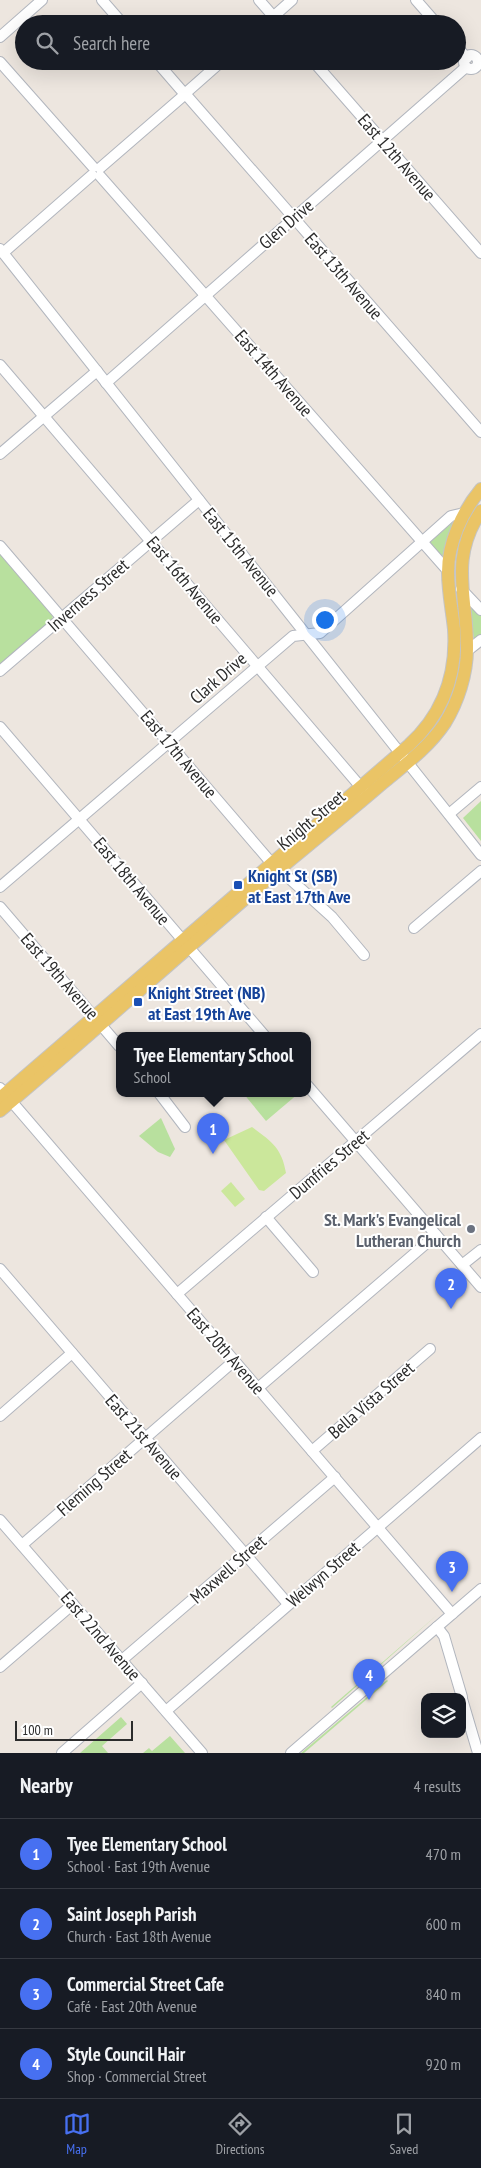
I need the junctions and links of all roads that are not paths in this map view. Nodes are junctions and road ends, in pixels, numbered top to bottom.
1 (42, 0) edge
2 (102, 0) edge
3 (259, 0) edge
4 (292, 0) edge
5 (416, 0) edge
6 (25, 15) edge
7 (115, 15) edge
8 (272, 15) edge
9 (281, 15) edge
10 (429, 15) edge
11 (15, 24) edge
12 (0, 37) edge
13 (0, 62) edge
14 (164, 70) edge
15 (212, 70) edge
16 (321, 70) edge
17 (466, 70) edge
18 (185, 94) junction
19 (383, 140) junction
20 (96, 171) junction
21 (294, 218) junction
22 (1, 251) edge
23 (481, 253) edge
24 (206, 295) junction
25 (0, 365) edge
26 (97, 371) junction
27 (106, 382) junction
28 (44, 416) junction
29 (481, 432) edge
30 (0, 454) edge
31 (481, 489) edge
32 (199, 500) junction
33 (481, 511) edge
34 (464, 513) junction
35 (152, 541) junction
36 (422, 543) junction
37 (0, 546) edge
38 (448, 571) junction
39 (461, 588) junction
40 (481, 610) edge
41 (62, 617) junction
42 (307, 634) junction
43 (481, 640) edge
44 (468, 651) junction
45 (258, 666) junction
46 (0, 670) edge
47 (0, 727) edge
48 (170, 743) junction
49 (404, 758) junction
50 (481, 787) edge
51 (365, 791) junction
52 (449, 814) junction
53 (81, 820) junction
54 (481, 855) edge
55 (277, 866) junction
56 (481, 870) edge
57 (0, 887) edge
58 (0, 907) edge
59 (414, 928) dead end
60 (187, 945) junction
61 (364, 955) dead end
62 (98, 1021) junction
63 (261, 1032) edge
64 (481, 1034) edge
65 (116, 1042) edge
66 (311, 1090) edge
67 (4, 1095) edge
68 (162, 1097) edge
69 (0, 1112) edge
70 (185, 1127) dead end
71 (355, 1142) junction
72 (266, 1217) junction
73 (436, 1235) junction
74 (481, 1250) edge
75 (462, 1265) junction
76 (0, 1269) edge
77 (313, 1272) dead end
78 (481, 1287) edge
79 (177, 1294) junction
80 (430, 1349) dead end
81 (72, 1353) junction
82 (234, 1361) junction
83 (258, 1388) junction
84 (0, 1416) edge
85 (145, 1438) junction
86 (481, 1438) edge
87 (312, 1451) junction
88 (334, 1478) junction
89 (0, 1520) edge
90 (378, 1527) junction
91 (22, 1545) junction
92 (245, 1554) junction
93 (481, 1589) edge
94 (73, 1604) junction
95 (288, 1604) junction
96 (452, 1614) junction
97 (436, 1627) junction
98 (122, 1660) junction
99 (0, 1667) edge
100 (142, 1683) junction
101 (461, 1693) edge
102 (166, 1711) junction
103 (466, 1716) edge
104 (474, 1752) edge
105 (62, 1753) edge
106 (202, 1753) edge
107 (291, 1753) edge

1 - 6 street
2 - 7 street
3 - 8 street
4 - 9 street
5 - 10 street
11 - 12 street
13 - 20 street, East 14th Avenue
14 - 18 street, East 13th Avenue
15 - 18 street
16 - 19 street, East 12th Avenue
17 - 19 street, Glen Drive
18 - 20 street
18 - 21 street, East 13th Avenue
19 - 21 street, Glen Drive
19 - 23 street, East 12th Avenue
20 - 22 street
20 - 24 street, East 14th Avenue
21 - 24 street, Glen Drive
21 - 29 street, East 13th Avenue
22 - 26 street, East 15th Avenue
24 - 27 street, Glen Drive
24 - 36 street, East 14th Avenue
25 - 28 street, East 16th Avenue
26 - 27 street, East 15th Avenue
26 - 28 street
27 - 32 street, East 15th Avenue
28 - 30 street
28 - 35 street, East 16th Avenue
31 - 34 main road, Clark Drive
32 - 35 street, Inverness Street
32 - 42 street, East 15th Avenue
33 - 39 main road
34 - 36 street, Clark Drive
34 - 38 main road, Clark Drive
35 - 41 street, Inverness Street
35 - 45 street, East 16th Avenue
36 - 38 street, East 14th Avenue
36 - 42 street, Clark Drive
37 - 41 street, East 17th Avenue
38 - 49 main road, Knight Street
39 - 40 street
39 - 44 main road, Knight Street
41 - 46 street, Inverness Street
41 - 48 street, East 17th Avenue
42 - 45 street, Clark Drive
42 - 49 street, East 15th Avenue
43 - 44 street
44 - 49 main road, Knight Street
45 - 48 street, Clark Drive
45 - 51 street, East 16th Avenue
47 - 53 street, East 18th Avenue
48 - 53 street, Clark Drive
48 - 55 street, East 17th Avenue
49 - 51 main road, Knight Street
49 - 52 street, East 15th Avenue
50 - 52 street
51 - 55 main road, Knight Street
52 - 54 street, East 15th Avenue
53 - 57 street, Clark Drive
53 - 60 street, East 18th Avenue
55 - 60 main road, Knight Street
55 - 61 street, East 17th Avenue
56 - 59 street
58 - 62 street, East 19th Avenue
60 - 62 main road, Knight Street
60 - 63 street, East 18th Avenue
62 - 65 street, East 19th Avenue
62 - 67 main road, Knight Street
64 - 71 street, Dumfries Street
66 - 71 street
67 - 69 main road, Knight Street
67 - 79 street, East 20th Avenue
68 - 70 street
71 - 72 street, Dumfries Street
71 - 73 street
72 - 77 street
72 - 79 street, Dumfries Street
73 - 75 street
73 - 83 street
74 - 75 street
75 - 78 street
76 - 81 street, East 21st Avenue
79 - 82 street, East 20th Avenue
80 - 87 street, Bella Vista Street
81 - 84 street
81 - 85 street, East 21st Avenue
82 - 83 street, East 20th Avenue
82 - 85 street, Fleming Street
83 - 87 street, East 20th Avenue
85 - 91 street, Fleming Street
85 - 92 street, East 21st Avenue
86 - 90 street, Welwyn Street
87 - 88 street, East 20th Avenue
88 - 90 street, East 20th Avenue
88 - 92 street, Maxwell Street
89 - 91 street, East 22nd Avenue
90 - 95 street, Welwyn Street
90 - 96 street, East 20th Avenue
91 - 94 street, East 22nd Avenue
92 - 95 street, East 21st Avenue
92 - 98 street, Maxwell Street
93 - 96 street
94 - 98 street, East 22nd Avenue
94 - 99 street
95 - 102 street, Welwyn Street
96 - 97 street
97 - 101 street
97 - 107 street
98 - 100 street, East 22nd Avenue
100 - 102 street, East 22nd Avenue
100 - 105 street
102 - 106 street, East 22nd Avenue
103 - 104 street

